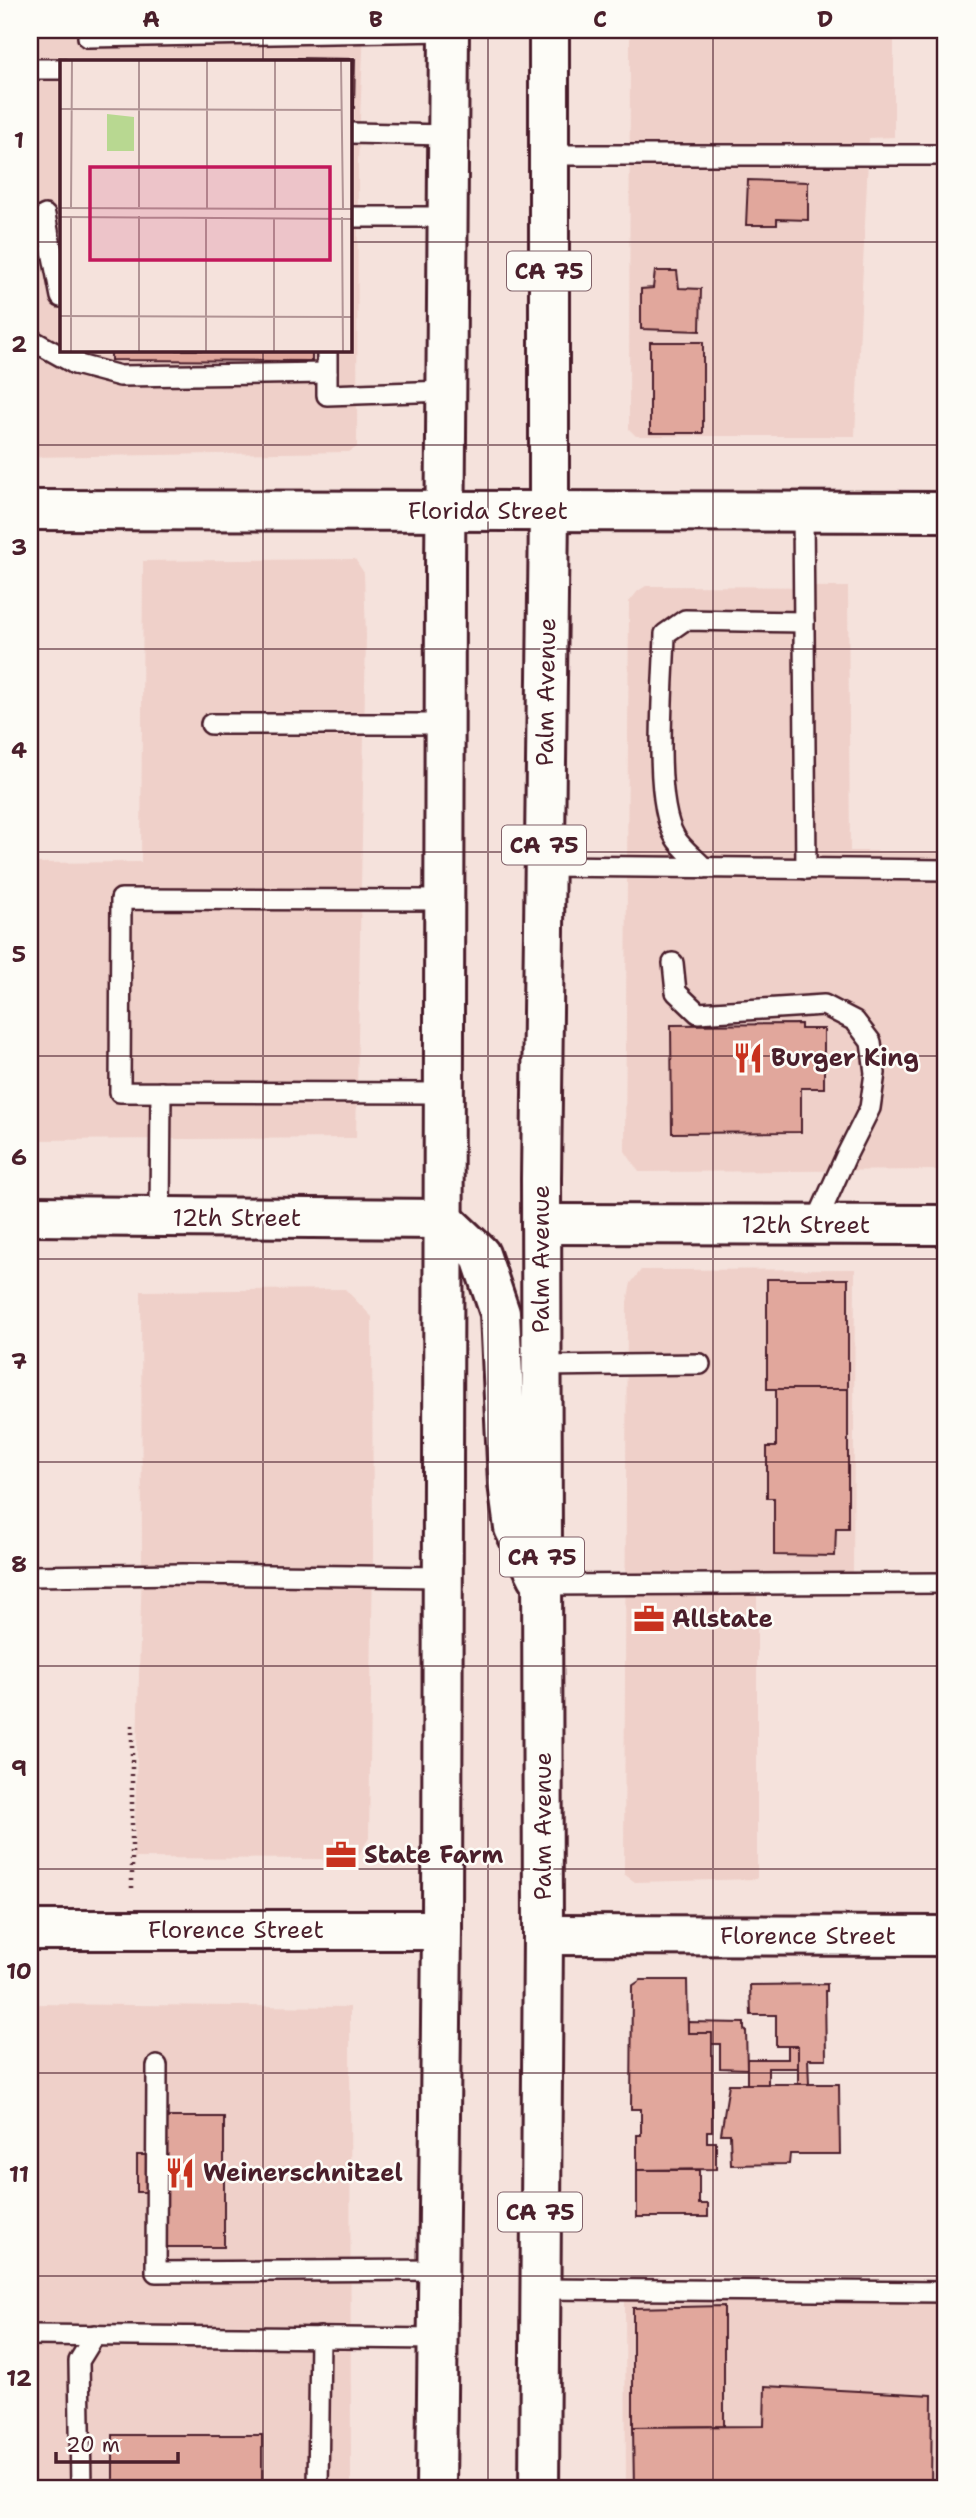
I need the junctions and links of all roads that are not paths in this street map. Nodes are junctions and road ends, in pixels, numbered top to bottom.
1 (449, 30) edge
2 (549, 30) edge
3 (88, 37) dead end
4 (30, 69) edge
5 (60, 69) edge
6 (352, 133) edge
7 (448, 135) junction
8 (549, 155) junction
9 (946, 155) edge
10 (35, 216) edge
11 (352, 216) edge
12 (447, 217) junction
13 (60, 294) edge
14 (30, 339) edge
15 (60, 351) edge
16 (327, 352) edge
17 (74, 357) edge
18 (327, 373) junction
19 (447, 391) junction
20 (30, 510) edge
21 (445, 511) junction
22 (803, 511) junction
23 (549, 512) junction
24 (946, 512) edge
25 (804, 622) junction
26 (211, 724) dead end
27 (445, 724) junction
28 (544, 866) junction
29 (704, 868) junction
30 (806, 869) junction
31 (946, 870) edge
32 (445, 900) junction
33 (673, 963) dead end
34 (161, 1092) junction
35 (445, 1093) junction
36 (30, 1216) edge
37 (160, 1217) junction
38 (443, 1219) junction
39 (541, 1224) junction
40 (815, 1225) junction
41 (946, 1225) edge
42 (700, 1364) dead end
43 (541, 1366) junction
44 (30, 1576) edge
45 (443, 1577) junction
46 (946, 1583) edge
47 (542, 1586) junction
48 (30, 1930) edge
49 (442, 1930) junction
50 (543, 1935) junction
51 (946, 1936) edge
52 (157, 2066) dead end
53 (439, 2270) junction
54 (539, 2289) junction
55 (946, 2292) edge
56 (30, 2335) edge
57 (95, 2335) junction
58 (320, 2337) junction
59 (438, 2339) junction
60 (81, 2488) edge
61 (318, 2488) edge
62 (436, 2488) edge
63 (539, 2488) edge

1 - 3 lane
1 - 7 main road
2 - 8 main road, Palm Avenue / CA 75
4 - 5 lane
6 - 7 lane
7 - 12 main road
8 - 9 lane
8 - 23 main road, Palm Avenue / CA 75
10 - 13 lane
11 - 12 lane
12 - 19 main road
14 - 15 lane
16 - 18 lane
17 - 18 lane
18 - 19 lane
19 - 21 main road
20 - 21 main road, Florida Street
21 - 23 main road, Florida Street
21 - 27 main road
22 - 23 main road, Florida Street
22 - 24 main road, Florida Street
22 - 25 lane
23 - 28 main road, Palm Avenue / CA 75
25 - 29 lane
25 - 30 lane
26 - 27 lane
27 - 32 main road
28 - 29 lane
28 - 39 main road, Palm Avenue / CA 75
29 - 30 lane
30 - 31 lane
32 - 34 lane
32 - 35 main road
33 - 40 lane
34 - 35 lane
34 - 37 lane
35 - 38 main road
36 - 37 main road, 12th Street
37 - 38 main road, 12th Street
38 - 45 main road
38 - 47 main road
39 - 40 main road, 12th Street
39 - 43 main road, Palm Avenue / CA 75
40 - 41 main road, 12th Street
42 - 43 lane
43 - 47 main road, Palm Avenue / CA 75
44 - 45 lane
45 - 49 main road
46 - 47 lane
47 - 50 main road, Palm Avenue / CA 75
48 - 49 main road, Florence Street
49 - 53 main road
50 - 51 main road, Florence Street
50 - 54 main road, Palm Avenue / CA 75
52 - 53 lane
53 - 59 main road
54 - 55 lane
54 - 63 main road, Palm Avenue / CA 75
56 - 57 lane
57 - 58 lane
57 - 60 lane
58 - 59 lane
58 - 61 lane
59 - 62 main road

